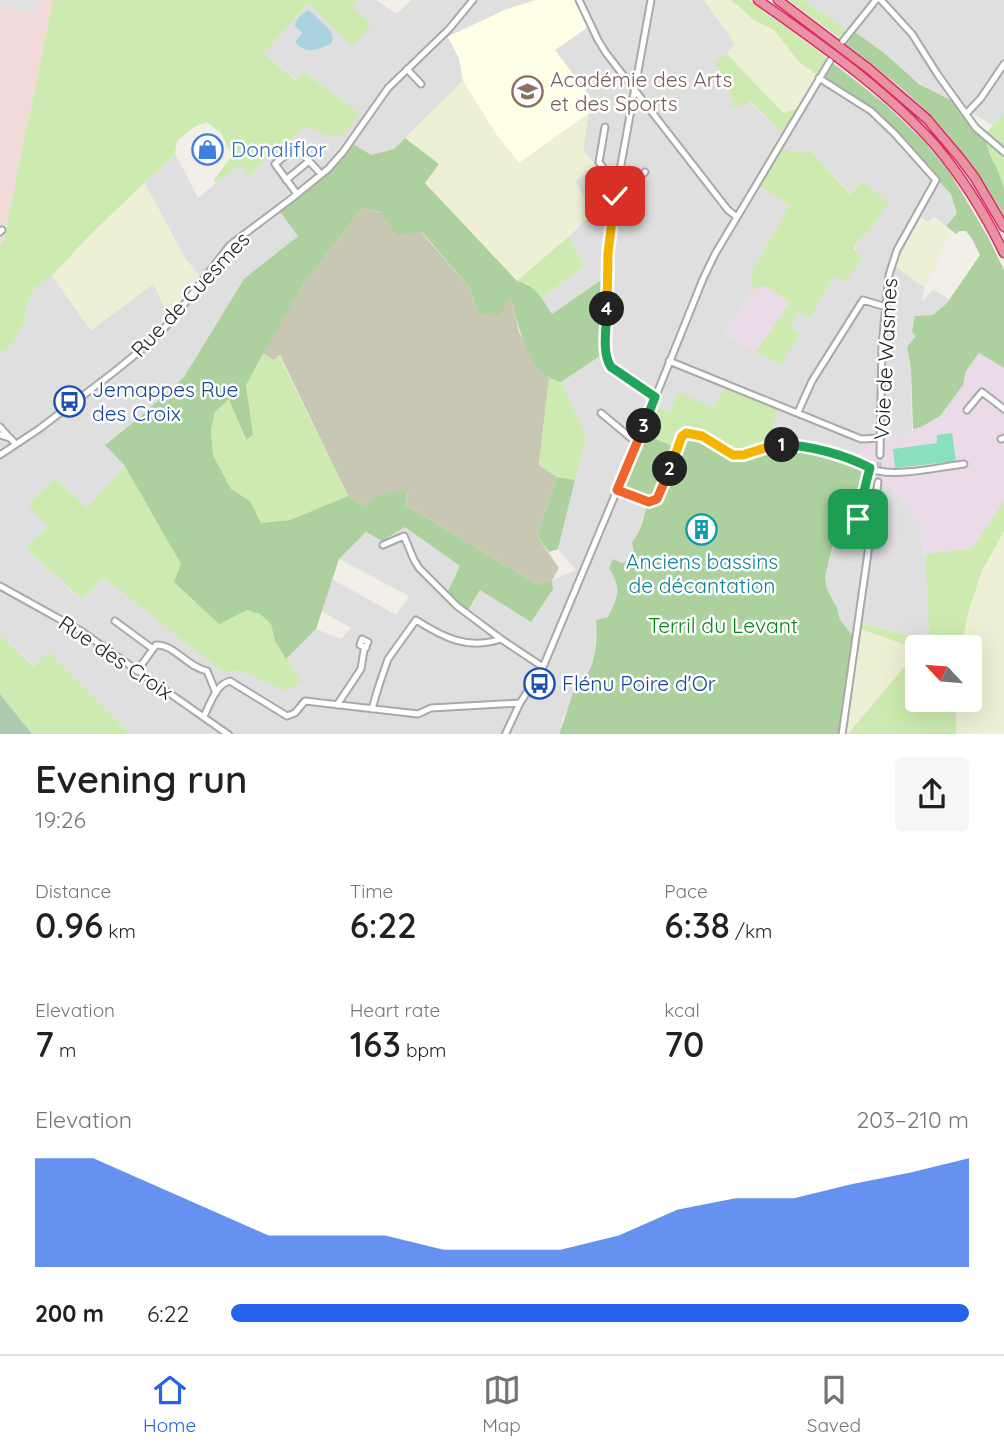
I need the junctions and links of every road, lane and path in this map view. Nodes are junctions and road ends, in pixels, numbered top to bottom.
1 (473, 0) edge
2 (579, 0) edge
3 (651, 0) edge
4 (758, 0) edge
5 (778, 0) edge
6 (876, 0) edge
7 (881, 0) edge
8 (843, 41) dead end
9 (830, 61) dead end
10 (1004, 64) edge
11 (407, 69) junction
12 (819, 78) junction
13 (421, 84) dead end
14 (634, 88) junction
15 (966, 114) junction
16 (605, 127) dead end
17 (1004, 152) edge
18 (309, 161) junction
19 (645, 172) dead end
20 (321, 174) junction
21 (286, 180) junction
22 (616, 186) junction
23 (297, 194) junction
24 (615, 196) junction
25 (737, 217) junction
26 (1004, 227) edge
27 (1004, 253) edge
28 (886, 307) junction
29 (669, 361) junction
30 (618, 376) dead end
31 (642, 388) junction
32 (655, 397) junction
33 (1004, 409) edge
34 (967, 410) dead end
35 (798, 412) junction
36 (601, 413) dead end
37 (0, 427) edge
38 (0, 435) edge
39 (10, 438) junction
40 (880, 438) junction
41 (637, 443) junction
42 (16, 444) junction
43 (0, 455) edge
44 (880, 455) tunnel mouth
45 (964, 464) dead end
46 (870, 468) junction
47 (878, 482) tunnel mouth
48 (617, 490) junction
49 (872, 525) junction
50 (383, 545) dead end
51 (0, 586) edge
52 (115, 621) dead end
53 (501, 639) junction
54 (366, 648) dead end
55 (153, 649) junction
56 (543, 667) junction
57 (137, 671) junction
58 (216, 693) junction
59 (520, 703) junction
60 (337, 705) junction
61 (372, 709) junction
62 (204, 716) junction
63 (229, 734) edge
64 (505, 734) edge
65 (842, 734) edge

1 - 11 street, Rue de Cuesmes
2 - 14 street
3 - 14 street
4 - 27 highway
5 - 26 highway
6 - 8 street
7 - 15 street
9 - 12 street
10 - 15 street
11 - 13 street
11 - 20 street, Rue de Cuesmes
12 - 25 street
12 - 28 street, Voie de Wasmes
14 - 22 street
14 - 25 street
15 - 17 street
16 - 22 street
18 - 20 street
18 - 21 street
18 - 21 street
19 - 24 street
20 - 23 street, Rue de Cuesmes
21 - 23 street
22 - 24 street
23 - 42 street, Rue de Cuesmes
24 - 31 street
25 - 29 street
28 - 35 street
28 - 40 street, Voie de Wasmes
29 - 32 street
29 - 35 street
30 - 31 street
31 - 32 street
32 - 41 street
33 - 34 street
35 - 40 street
36 - 41 street
37 - 39 street
38 - 39 street
39 - 42 street
40 - 44 street, Voie de Wasmes
41 - 48 street
42 - 43 street, Rue de Cuesmes
45 - 46 street
46 - 48 street
46 - 49 street
47 - 49 street
48 - 56 street
49 - 65 street
50 - 53 street
51 - 57 street, Rue des Croix
52 - 55 street
53 - 56 street
53 - 61 street
54 - 60 street
55 - 57 street
55 - 58 street
56 - 59 street
57 - 62 street, Rue des Croix
58 - 60 street
58 - 62 street
59 - 61 street
59 - 64 street
60 - 61 street
62 - 63 street, Rue des Croix

